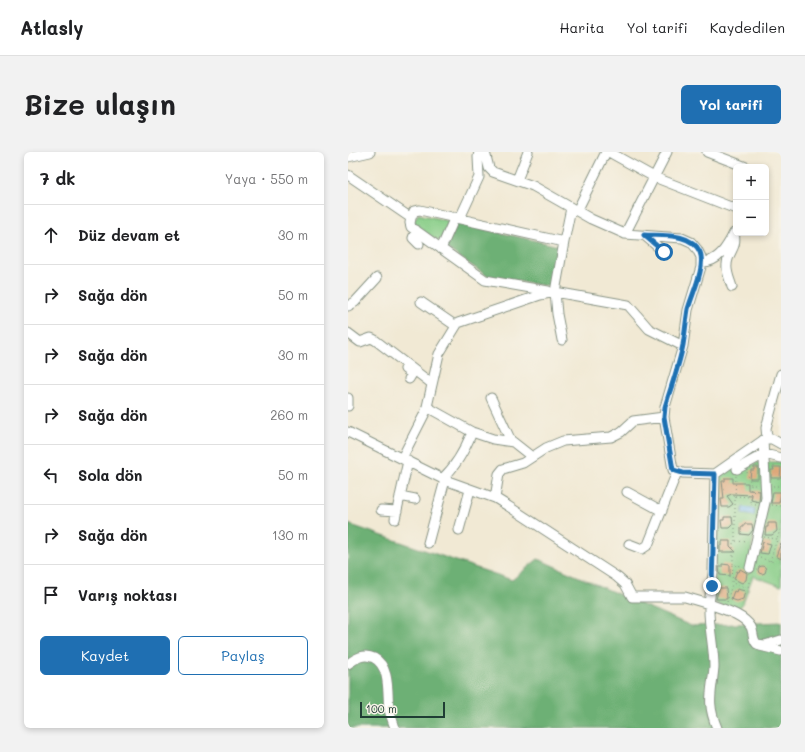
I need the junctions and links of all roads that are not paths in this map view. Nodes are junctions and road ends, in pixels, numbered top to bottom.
1 (370, 152) edge
2 (479, 152) edge
3 (485, 152) edge
4 (528, 152) edge
5 (608, 152) edge
6 (667, 152) edge
7 (707, 152) edge
8 (348, 157) edge
9 (738, 164) edge
10 (348, 175) edge
11 (654, 177) junction
12 (517, 180) junction
13 (733, 208) edge
14 (574, 209) junction
15 (411, 218) junction
16 (458, 218) junction
17 (416, 230) junction
18 (625, 234) junction
19 (644, 235) junction
20 (733, 235) edge
21 (735, 236) edge
22 (564, 242) junction
23 (418, 244) dead end
24 (441, 249) junction
25 (664, 252) dead end
26 (701, 262) junction
27 (377, 278) dead end
28 (732, 287) dead end
29 (555, 292) junction
30 (421, 302) dead end
31 (348, 306) edge
32 (456, 326) junction
33 (348, 333) edge
34 (368, 340) junction
35 (562, 340) dead end
36 (683, 346) junction
37 (781, 374) edge
38 (409, 379) dead end
39 (431, 383) junction
40 (348, 398) edge
41 (491, 398) dead end
42 (348, 406) edge
43 (427, 407) junction
44 (664, 417) junction
45 (348, 432) edge
46 (472, 432) junction
47 (765, 439) junction
48 (511, 442) junction
49 (781, 444) edge
50 (764, 454) junction
51 (532, 457) junction
52 (781, 458) edge
53 (405, 460) junction
54 (737, 469) road end
55 (677, 472) junction
56 (715, 474) junction
57 (444, 480) junction
58 (470, 490) junction
59 (627, 492) dead end
60 (400, 496) junction
61 (495, 498) junction
62 (415, 499) dead end
63 (381, 510) dead end
64 (662, 511) junction
65 (459, 530) dead end
66 (428, 543) dead end
67 (629, 544) dead end
68 (750, 568) road end
69 (709, 604) junction
70 (781, 640) edge
71 (757, 644) junction
72 (781, 651) edge
73 (348, 664) edge
74 (395, 728) edge
75 (716, 728) edge

1 - 8 street
2 - 16 street
3 - 12 street
4 - 12 street
5 - 11 street
5 - 14 street
6 - 11 street
7 - 9 street
10 - 15 street
11 - 13 street
11 - 18 street
12 - 14 street
14 - 18 street
14 - 22 street
15 - 16 street
15 - 17 street
16 - 22 street
16 - 24 street
17 - 23 street
17 - 24 street
18 - 19 street
19 - 25 street
19 - 26 street
20 - 26 street
21 - 28 street
22 - 29 street
24 - 29 street
26 - 36 street
27 - 31 street
29 - 32 street
29 - 35 street
29 - 36 street
30 - 32 street
32 - 39 street
33 - 34 street
34 - 38 street
34 - 39 street
36 - 44 street
37 - 47 street
39 - 43 street
40 - 42 street
41 - 48 street
43 - 46 street
43 - 53 street
44 - 51 street
44 - 55 street
45 - 53 street
46 - 48 street
46 - 57 street
47 - 49 street
47 - 50 street
47 - 56 street
48 - 51 street
50 - 52 street
50 - 54 street
50 - 68 street
51 - 61 street
53 - 57 street
53 - 60 street
55 - 56 street
55 - 64 street
56 - 69 street
57 - 58 street
57 - 66 street
58 - 61 street
58 - 65 street
59 - 64 street
60 - 62 street
60 - 63 street
61 - 69 street
64 - 67 street
69 - 71 street
69 - 75 street
70 - 71 street
71 - 72 street
73 - 74 street

